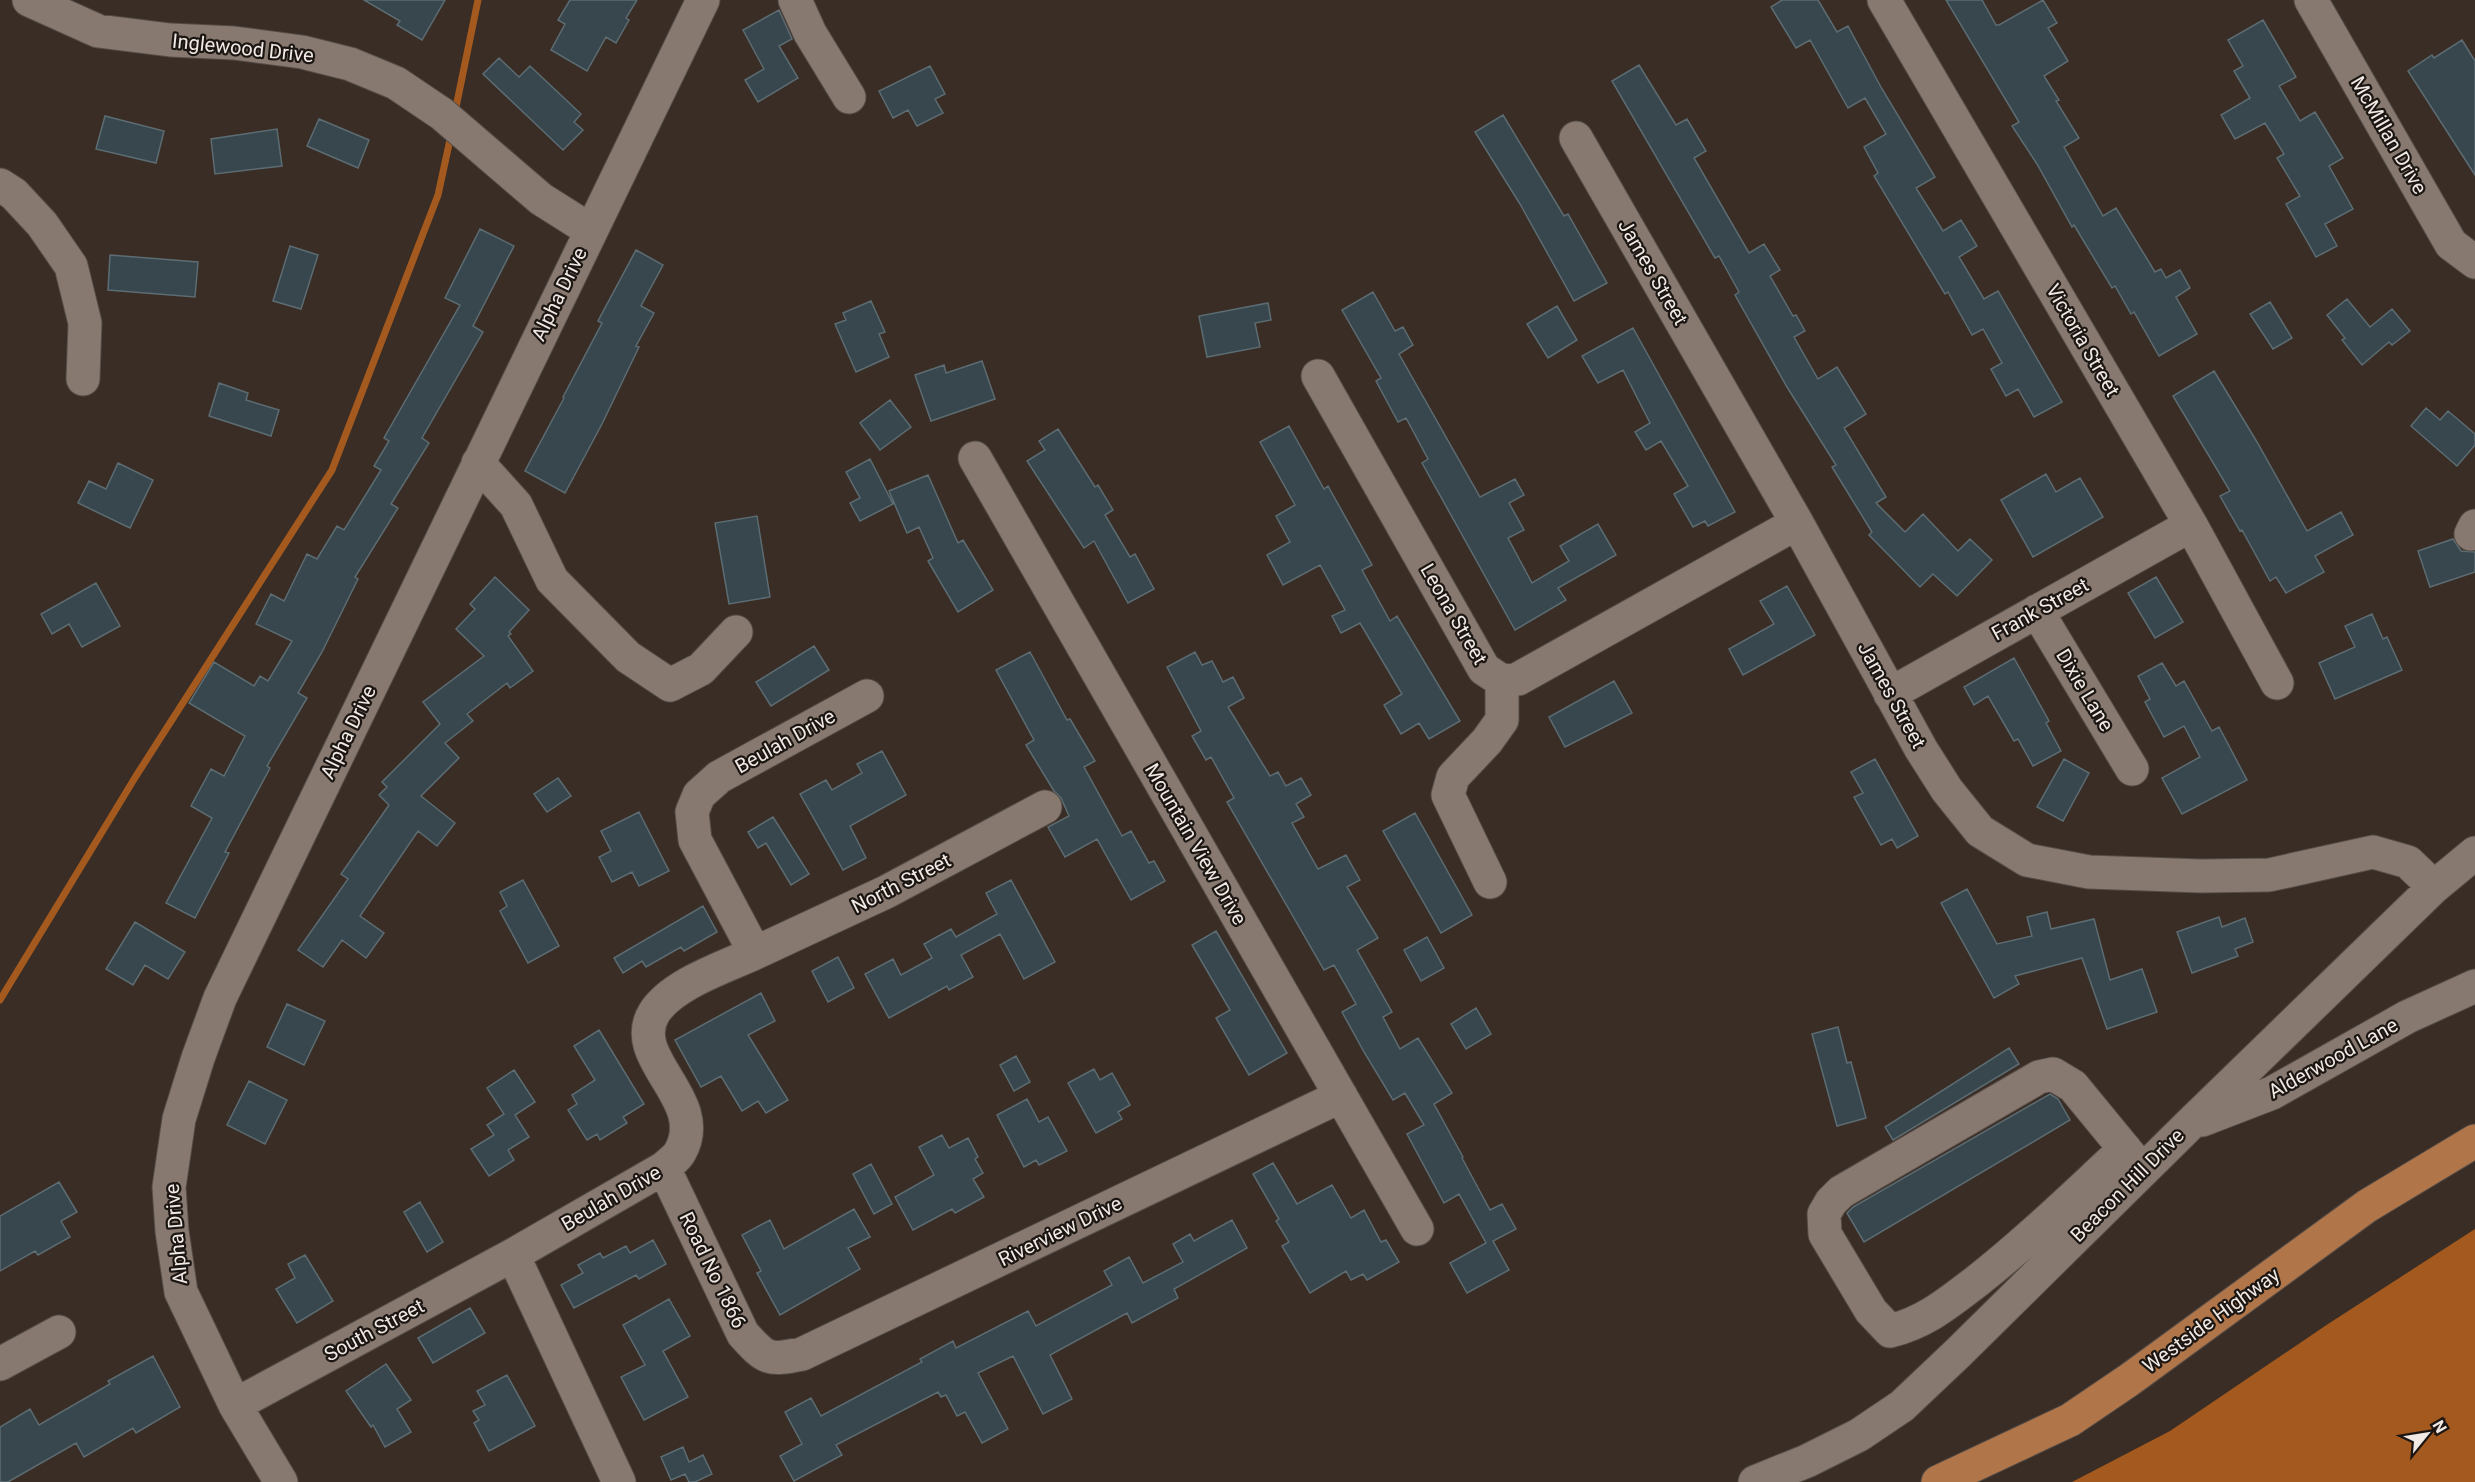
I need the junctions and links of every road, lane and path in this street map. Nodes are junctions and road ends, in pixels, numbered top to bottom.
1 (29, 0) edge
2 (703, 0) edge
3 (795, 0) edge
4 (1884, 0) edge
5 (2311, 0) edge
6 (849, 97) dead end
7 (1576, 138) dead end
8 (0, 185) edge
9 (590, 230) junction
10 (2475, 262) edge
11 (1318, 376) dead end
12 (83, 379) dead end
13 (975, 458) dead end
14 (478, 463) junction
15 (1797, 523) junction
16 (2191, 525) junction
17 (2037, 611) junction
18 (736, 632) dead end
19 (1502, 681) junction
20 (2277, 683) dead end
21 (1890, 694) junction
22 (867, 696) dead end
23 (2132, 769) dead end
24 (1045, 807) dead end
25 (2475, 853) edge
26 (1490, 882) dead end
27 (2434, 887) junction
28 (755, 953) junction
29 (2475, 986) edge
30 (1341, 1096) junction
31 (2189, 1125) junction
32 (2475, 1141) edge
33 (2134, 1160) junction
34 (664, 1168) junction
35 (1418, 1229) dead end
36 (513, 1255) junction
37 (59, 1332) dead end
38 (776, 1359) joint
39 (0, 1364) edge
40 (235, 1406) junction
41 (281, 1482) edge
42 (619, 1482) edge
43 (1755, 1482) edge
44 (1938, 1482) edge

1 - 9 street, Inglewood Drive
2 - 9 street, Alpha Drive
3 - 6 street
4 - 16 street, Victoria Street
5 - 10 street, McMillan Drive
7 - 15 street, James Street
8 - 12 street
9 - 14 street, Alpha Drive
11 - 19 street, Leona Street
13 - 30 street, Mountain View Drive
14 - 18 street
14 - 40 street, Alpha Drive
15 - 19 street, Leona Street
15 - 21 street, James Street
16 - 17 street, Frank Street
16 - 20 street, Victoria Street
17 - 21 street, Frank Street
17 - 23 street, Dixie Lane
19 - 26 street
21 - 27 street, James Street
22 - 28 street, Beulah Drive
24 - 28 street, North Street
25 - 27 street, Beacon Hill Drive
27 - 31 street, Beacon Hill Drive
28 - 34 street, Beulah Drive
29 - 31 street, Alderwood Lane
30 - 35 street, Mountain View Drive
30 - 38 street, Riverview Drive
31 - 33 street, Beacon Hill Drive
32 - 44 main road, Westside Highway
33 - 33 street
33 - 43 street, Beacon Hill Drive
34 - 36 street, Beulah Drive
34 - 38 street, Road No 1866
36 - 40 street, South Street
36 - 42 street
37 - 39 street
40 - 41 street, Alpha Drive

